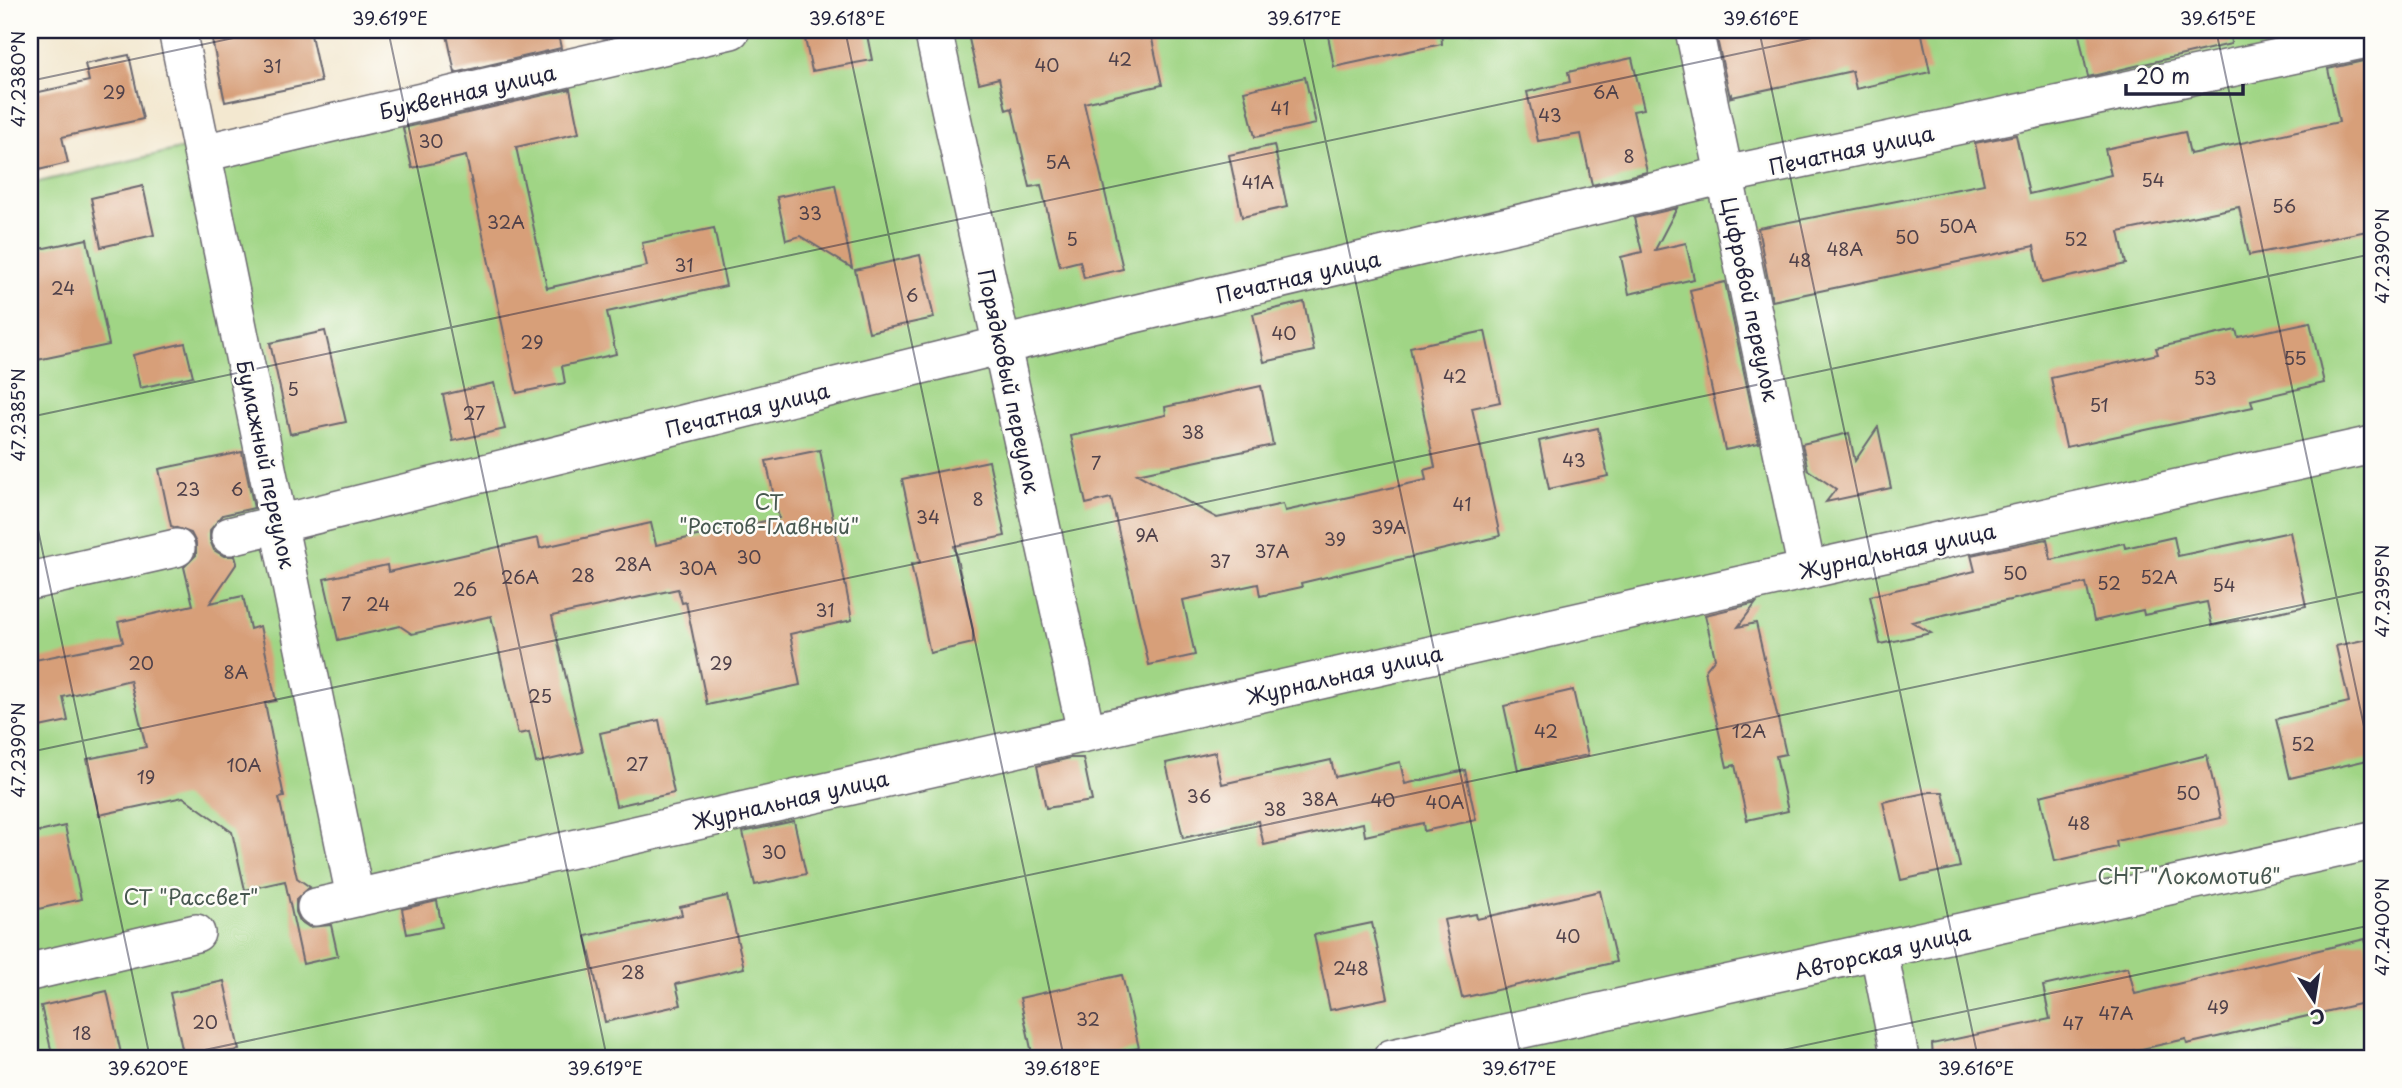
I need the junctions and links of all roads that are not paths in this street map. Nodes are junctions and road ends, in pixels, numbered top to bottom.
1 (177, 30) edge
2 (731, 30) edge
3 (933, 30) edge
4 (1694, 30) edge
5 (2372, 38) edge
6 (204, 153) junction
7 (1725, 175) junction
8 (1002, 345) junction
9 (2372, 445) edge
10 (279, 526) junction
11 (230, 536) dead end
12 (177, 548) dead end
13 (1807, 569) junction
14 (30, 581) edge
15 (1086, 732) junction
16 (2372, 841) edge
17 (355, 897) junction
18 (316, 906) dead end
19 (197, 933) dead end
20 (1879, 952) junction
21 (30, 972) edge
22 (1392, 1058) edge
23 (1900, 1058) edge

1 - 6 street, Бумажный переулок
2 - 6 street, Буквенная улица
3 - 8 street, Порядковый переулок
4 - 7 street, Цифровой переулок
5 - 7 street, Печатная улица
6 - 10 street, Бумажный переулок
7 - 8 street, Печатная улица
7 - 13 street, Цифровой переулок
8 - 10 street, Печатная улица
8 - 15 street, Порядковый переулок
9 - 13 street, Журнальная улица
10 - 11 street, Печатная улица
10 - 17 street, Бумажный переулок
12 - 14 street
13 - 15 street, Журнальная улица
15 - 17 street, Журнальная улица
16 - 20 street, Авторская улица
17 - 18 street, Журнальная улица
19 - 21 street
20 - 22 street, Авторская улица
20 - 23 street

